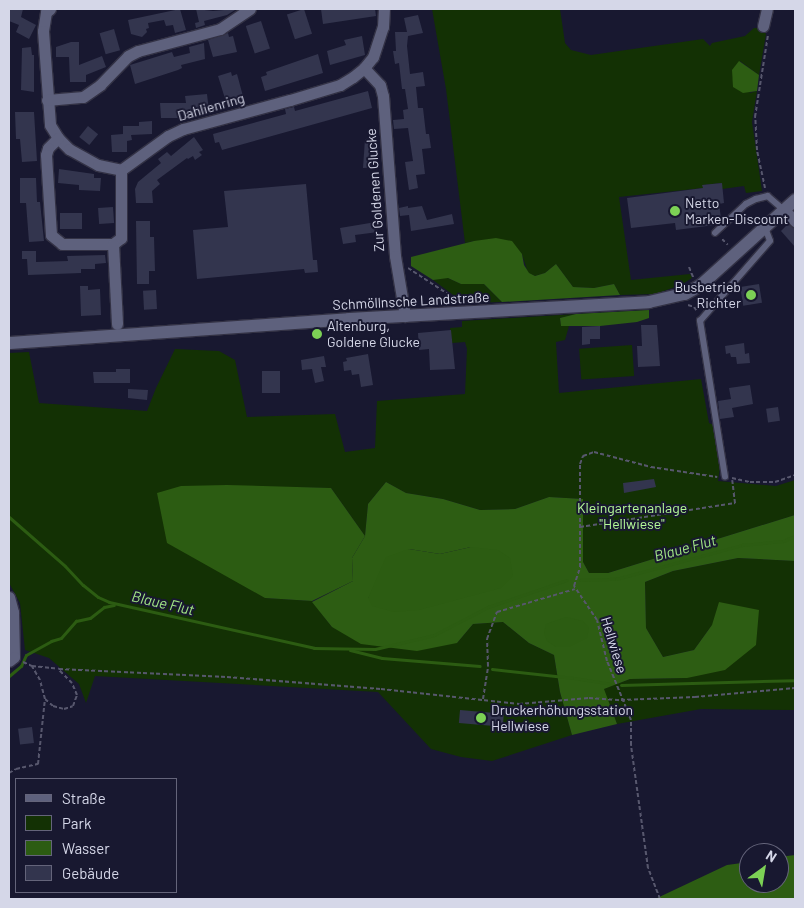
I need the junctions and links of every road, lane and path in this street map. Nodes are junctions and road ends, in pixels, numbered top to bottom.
1 (250, 9) edge
2 (384, 9) edge
3 (767, 9) edge
4 (45, 10) edge
5 (763, 26) joint
6 (364, 68) junction
7 (47, 100) junction
8 (58, 138) junction
9 (121, 170) junction
10 (768, 196) junction
11 (795, 200) edge
12 (784, 210) junction
13 (795, 221) edge
14 (764, 228) junction
15 (715, 233) dead end
16 (722, 239) dead end
17 (734, 243) dead end
18 (113, 244) junction
19 (689, 267) dead end
20 (404, 273) dead end
21 (687, 288) junction
22 (453, 304) dead end
23 (405, 316) junction
24 (700, 321) junction
25 (117, 324) dead end
26 (9, 343) edge
27 (795, 475) edge
28 (728, 477) junction
29 (580, 527) junction
30 (575, 589) junction
31 (9, 597) edge
32 (9, 661) edge
33 (27, 664) dead end
34 (32, 666) junction
35 (58, 669) junction
36 (795, 688) edge
37 (45, 699) junction
38 (483, 700) junction
39 (621, 700) junction
40 (9, 773) edge
41 (660, 899) edge

1 - 7 street
2 - 6 street, Dahlienring
3 - 5 street
4 - 7 street
5 - 10 path
6 - 9 street, Dahlienring
6 - 23 street, Zur Goldenen Glucke
7 - 8 street
8 - 9 street
8 - 18 street
9 - 18 street
10 - 12 lane
10 - 15 lane
11 - 12 main road, Schmöllnsche Landstraße
12 - 13 street
12 - 14 main road, Schmöllnsche Landstraße
14 - 21 main road, Schmöllnsche Landstraße
14 - 24 lane
16 - 17 path
18 - 25 street
19 - 21 path
20 - 22 path
21 - 23 main road, Schmöllnsche Landstraße
21 - 24 path
23 - 26 main road, Schmöllnsche Landstraße
24 - 28 lane
27 - 28 path
28 - 29 path
28 - 29 path
29 - 30 path
30 - 38 path
30 - 39 path, Hellwiese
31 - 32 street
33 - 34 path
34 - 35 path
34 - 37 path
35 - 37 path
35 - 38 path
36 - 39 path
37 - 40 path
38 - 39 path
39 - 41 path, Hellwiese

